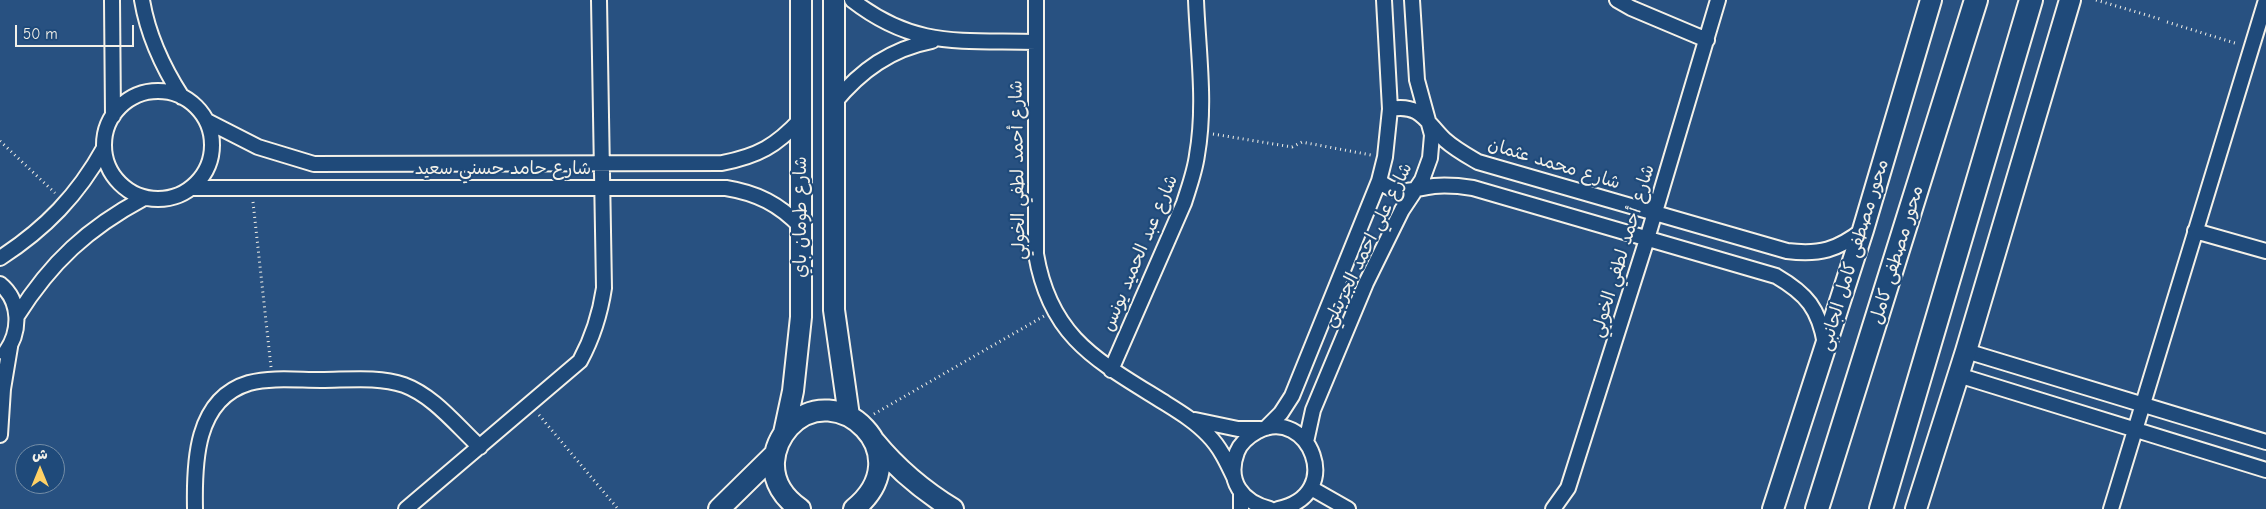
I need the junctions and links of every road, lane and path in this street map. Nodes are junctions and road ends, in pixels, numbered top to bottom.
1 (112, 0) edge
2 (142, 0) edge
3 (599, 0) edge
4 (801, 0) edge
5 (834, 0) edge
6 (852, 0) edge
7 (1036, 0) edge
8 (1196, 0) edge
9 (1384, 0) edge
10 (1412, 0) edge
11 (1617, 0) edge
12 (1718, 0) edge
13 (1930, 0) edge
14 (1976, 0) edge
15 (2031, 0) edge
16 (2070, 0) edge
17 (2096, 0) edge
18 (2266, 0) edge
19 (2160, 19) dead end
20 (2167, 22) dead end
21 (939, 40) junction
22 (1707, 40) junction
23 (1036, 42) junction
24 (2251, 48) junction
25 (182, 97) junction
26 (834, 103) junction
27 (1390, 109) junction
28 (113, 116) junction
29 (801, 119) junction
30 (206, 121) junction
31 (1430, 124) junction
32 (1200, 132) junction
33 (0, 141) edge
34 (104, 148) junction
35 (1384, 157) junction
36 (602, 163) junction
37 (1379, 181) junction
38 (192, 188) junction
39 (602, 188) junction
40 (252, 189) junction
41 (1415, 190) junction
42 (144, 198) junction
43 (66, 204) junction
44 (1654, 213) junction
45 (801, 227) junction
46 (1863, 230) junction
47 (2195, 231) junction
48 (1647, 238) junction
49 (2266, 251) edge
50 (0, 258) edge
51 (0, 284) edge
52 (1053, 311) junction
53 (17, 316) junction
54 (1826, 346) junction
55 (10, 347) junction
56 (1966, 351) junction
57 (0, 358) edge
58 (1111, 370) junction
59 (1958, 375) junction
60 (273, 380) junction
61 (530, 405) junction
62 (2142, 405) junction
63 (854, 419) junction
64 (1190, 419) junction
65 (1264, 428) junction
66 (2135, 430) junction
67 (784, 433) junction
68 (0, 434) edge
69 (874, 441) junction
70 (1306, 442) junction
71 (2266, 442) edge
72 (480, 447) junction
73 (774, 455) junction
74 (2266, 470) edge
75 (1234, 477) junction
76 (1311, 488) junction
77 (1242, 494) junction
78 (1286, 508) edge
79 (195, 509) edge
80 (406, 509) edge
81 (618, 509) edge
82 (719, 509) edge
83 (800, 509) edge
84 (854, 509) edge
85 (953, 509) edge
86 (1241, 509) edge
87 (1270, 509) edge
88 (1348, 509) edge
89 (1553, 509) edge
90 (1773, 509) edge
91 (1817, 509) edge
92 (1881, 509) edge
93 (1916, 509) edge
94 (2111, 509) edge

1 - 28 street
2 - 25 street
3 - 36 street
4 - 29 street, شارع طومان باي
5 - 26 street, شارع طومان باي
6 - 21 street
7 - 23 street, شارع أحمد لطفي الخولي
8 - 32 street, شارع عبد الحميد يونس
9 - 27 street, شارع علي احمد الجريتلي
10 - 31 street, شارع علي احمد الجريتلي
11 - 22 street
12 - 22 street, شارع أحمد لطفي الخولي
13 - 46 street, محور مصطفى كامل الجانبى
14 - 91 main road, محور مصطفى كامل
15 - 92 main road
16 - 56 street
17 - 19 path
18 - 24 street
20 - 24 path
21 - 23 street
21 - 26 street
22 - 44 street, شارع أحمد لطفي الخولي
23 - 52 street, شارع أحمد لطفي الخولي
24 - 47 street
25 - 28 street
25 - 30 street
26 - 63 street, شارع طومان باي
27 - 31 street, شارع محمد عثمان
27 - 35 street, شارع علي احمد الجريتلي
28 - 34 street
29 - 36 street, شارع حامد حسني سعيد
29 - 45 street, شارع طومان باي
30 - 36 street, شارع حامد حسني سعيد
30 - 38 street
31 - 41 street, شارع علي احمد الجريتلي
31 - 44 street, شارع محمد عثمان
32 - 35 path
32 - 58 street, شارع عبد الحميد يونس
33 - 43 path
34 - 42 street
34 - 43 street
35 - 37 street, شارع علي احمد الجريتلي
36 - 39 street
37 - 41 street
37 - 65 street, شارع علي احمد الجريتلي
38 - 40 street, شارع حامد حسني سعيد
38 - 42 street
39 - 40 street, شارع حامد حسني سعيد
39 - 45 street, شارع حامد حسني سعيد
39 - 61 street
40 - 60 path
41 - 48 street
41 - 70 street, شارع علي احمد الجريتلي
42 - 53 street
43 - 50 street
44 - 46 street, شارع محمد عثمان
44 - 48 street, شارع أحمد لطفي الخولي
45 - 67 street, شارع طومان باي
46 - 54 street, محور مصطفى كامل الجانبى
47 - 49 street
47 - 62 street
48 - 54 street
48 - 89 street, شارع أحمد لطفي الخولي
51 - 53 street
52 - 58 street, شارع أحمد لطفي الخولي
52 - 63 path
53 - 55 street
54 - 90 street, محور مصطفى كامل الجانبى
55 - 57 street
55 - 68 street
56 - 59 street
56 - 62 street
58 - 64 street, شارع أحمد لطفي الخولي
59 - 66 street
59 - 93 street
60 - 72 street
60 - 79 street
61 - 72 street
61 - 81 path
62 - 66 street
62 - 71 street
63 - 67 street
63 - 69 street
64 - 65 street, شارع أحمد لطفي الخولي
64 - 75 street, شارع أحمد لطفي الخولي
65 - 70 street, شارع أحمد لطفي الخولي
65 - 75 street, شارع علي احمد الجريتلي
66 - 74 street
66 - 94 street
67 - 73 street, شارع طومان باي
69 - 84 street
69 - 85 street
70 - 76 street
72 - 80 street
73 - 82 street
73 - 83 street
75 - 77 street, شارع أحمد لطفي الخولي
76 - 78 street
76 - 88 street
77 - 86 street
77 - 87 street

